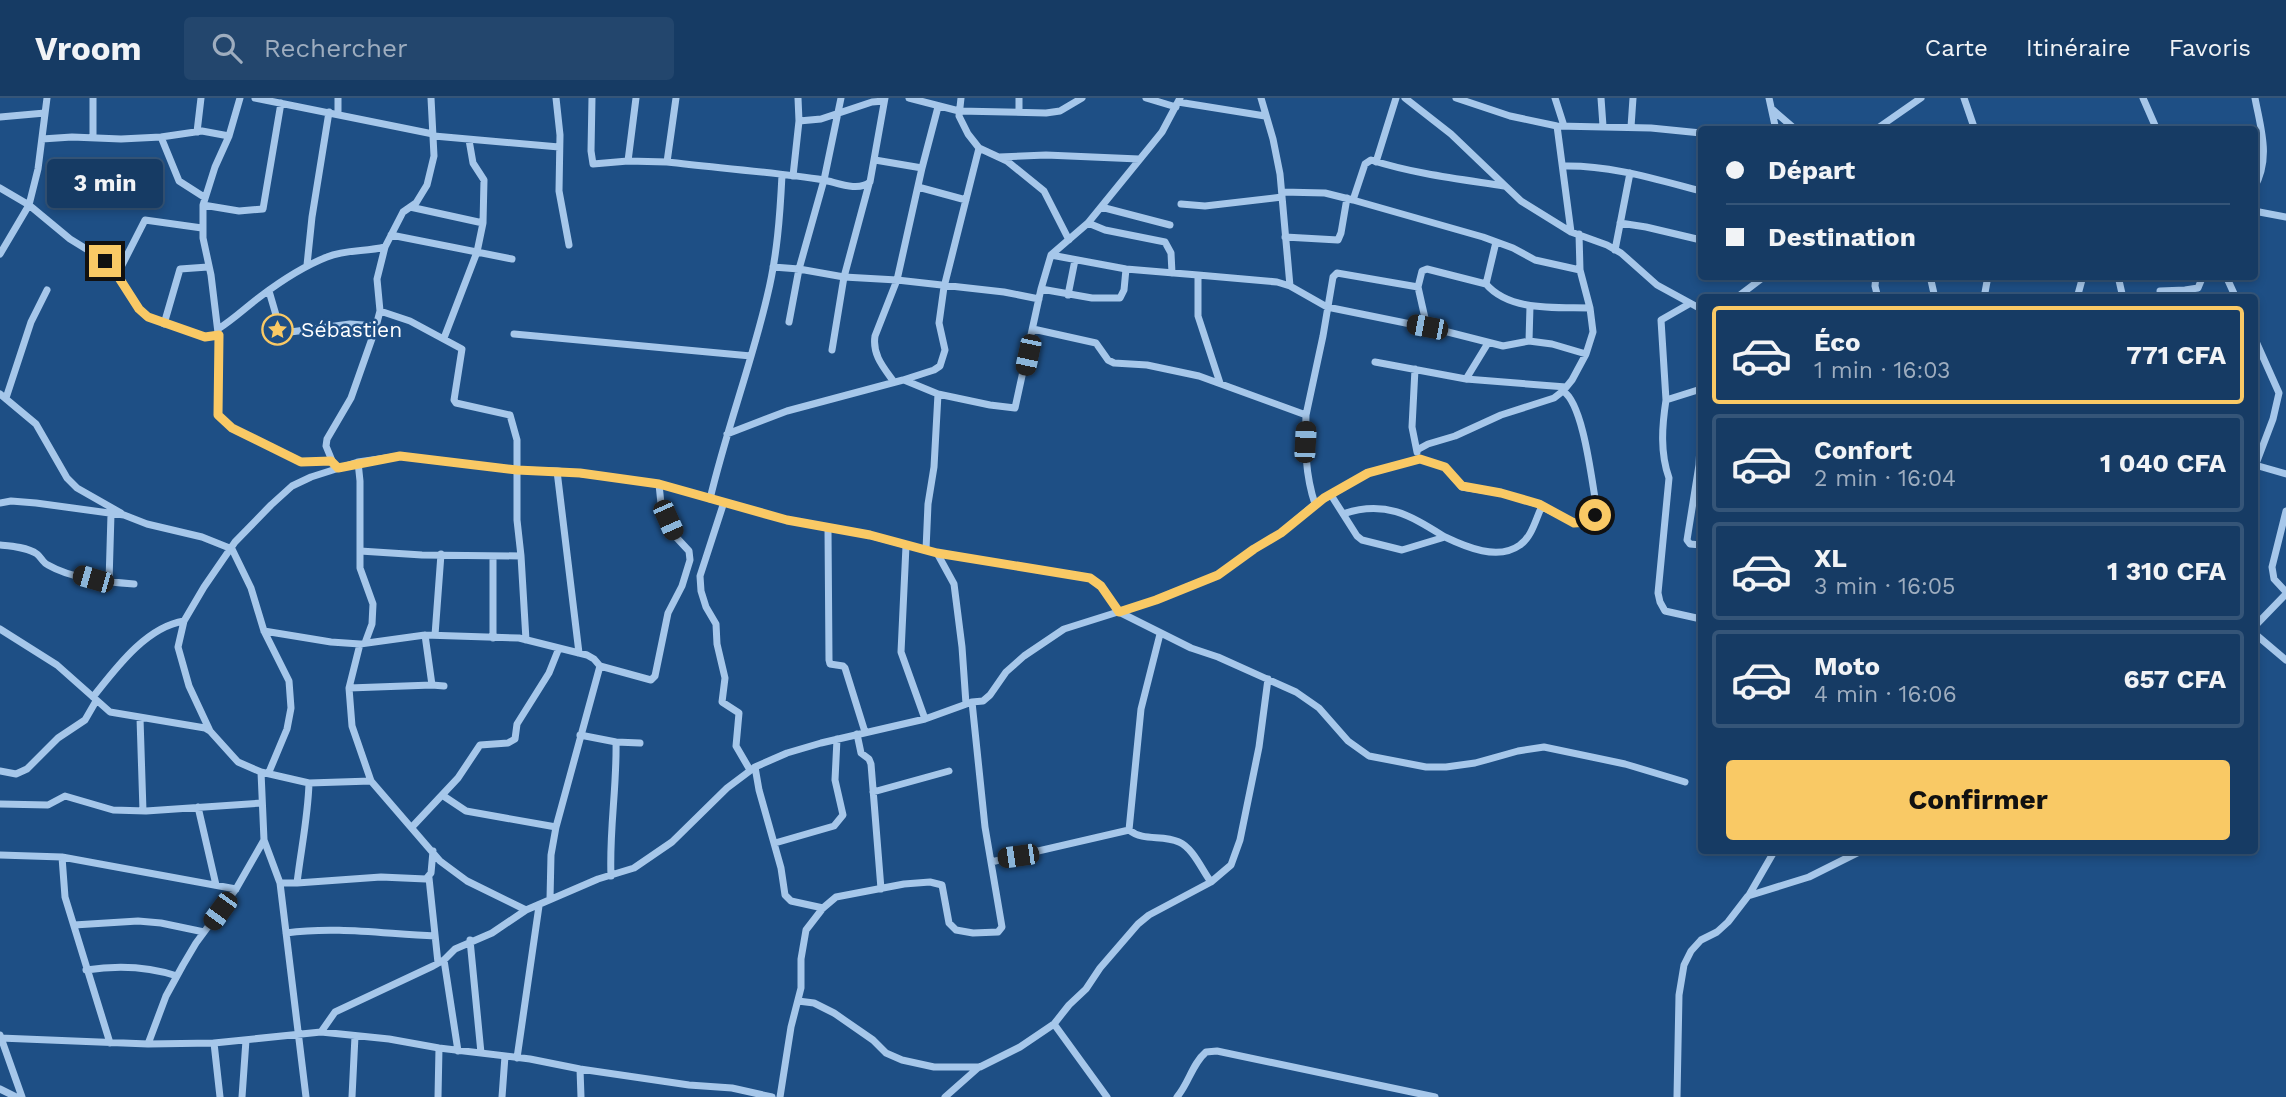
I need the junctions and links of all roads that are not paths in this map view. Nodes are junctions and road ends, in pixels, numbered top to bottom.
1 (47, 98) edge
2 (93, 98) edge
3 (201, 98) edge
4 (240, 98) edge
5 (255, 98) edge
6 (338, 98) edge
7 (431, 98) edge
8 (556, 98) edge
9 (592, 98) edge
10 (636, 98) edge
11 (676, 98) edge
12 (798, 98) edge
13 (841, 98) edge
14 (909, 98) edge
15 (961, 98) edge
16 (1019, 98) edge
17 (1082, 98) edge
18 (1146, 98) edge
19 (1261, 98) edge
20 (1396, 98) edge
21 (1405, 98) edge
22 (1457, 98) edge
23 (1555, 98) edge
24 (1601, 98) edge
25 (1633, 98) edge
26 (1769, 98) edge
27 (1921, 98) edge
28 (1964, 98) edge
29 (2143, 98) edge
30 (2255, 98) edge
31 (884, 99) edge
32 (1178, 102) edge
33 (281, 103) junction
34 (938, 107) junction
35 (1772, 110) junction
36 (959, 111) junction
37 (1019, 112) junction
38 (45, 113) junction
39 (334, 113) junction
40 (837, 115) junction
41 (1265, 116) junction
42 (0, 117) edge
43 (799, 121) junction
44 (1560, 126) junction
45 (1603, 126) junction
46 (1775, 126) edge
47 (1791, 126) edge
48 (1881, 126) edge
49 (1974, 126) edge
50 (2155, 126) edge
51 (1631, 127) junction
52 (197, 132) junction
53 (1698, 133) edge
54 (433, 135) junction
55 (229, 136) junction
56 (161, 137) junction
57 (93, 138) junction
58 (42, 139) junction
59 (469, 140) junction
60 (559, 147) junction
61 (979, 148) junction
62 (998, 157) junction
63 (1139, 159) junction
64 (875, 160) junction
65 (628, 161) junction
66 (667, 162) junction
67 (1376, 162) junction
68 (1563, 166) junction
69 (922, 168) junction
70 (1630, 173) junction
71 (782, 175) junction
72 (793, 176) junction
73 (824, 180) junction
74 (2258, 180) edge
75 (869, 184) junction
76 (1504, 186) junction
77 (918, 187) junction
78 (1698, 190) edge
79 (1, 191) edge
80 (1282, 195) junction
81 (1350, 199) junction
82 (966, 200) junction
83 (203, 201) junction
84 (1181, 204) dead end
85 (29, 205) junction
86 (410, 207) junction
87 (1101, 207) junction
88 (2258, 212) edge
89 (2286, 217) edge
90 (483, 223) junction
91 (1088, 223) junction
92 (1620, 223) junction
93 (1170, 225) dead end
94 (202, 228) junction
95 (1575, 233) junction
96 (391, 234) junction
97 (1286, 237) junction
98 (1698, 239) edge
99 (1069, 240) junction
100 (1496, 242) junction
101 (569, 245) dead end
102 (385, 247) junction
103 (1615, 250) junction
104 (477, 252) junction
105 (0, 254) edge
106 (1051, 255) junction
107 (512, 260) dead end
108 (1075, 260) junction
109 (307, 265) junction
110 (208, 267) junction
111 (773, 267) junction
112 (799, 269) junction
113 (1126, 269) junction
114 (1580, 270) junction
115 (1172, 274) junction
116 (117, 275) junction
117 (1198, 275) junction
118 (844, 277) junction
119 (897, 280) junction
120 (1760, 280) edge
121 (2201, 280) edge
122 (1486, 284) junction
123 (1290, 286) junction
124 (944, 287) junction
125 (1418, 287) junction
126 (1041, 289) junction
127 (47, 290) dead end
128 (269, 291) junction
129 (2160, 291) dead end
130 (1741, 294) edge
131 (1068, 295) junction
132 (1039, 299) junction
133 (1689, 304) junction
134 (1530, 306) junction
135 (1327, 307) junction
136 (1590, 308) junction
137 (1698, 308) edge
138 (380, 311) junction
139 (789, 322) dead end
140 (164, 324) junction
141 (376, 326) junction
142 (1427, 327) junction
143 (1033, 329) junction
144 (218, 332) junction
145 (513, 334) dead end
146 (444, 338) junction
147 (1529, 341) junction
148 (1488, 343) junction
149 (832, 350) dead end
150 (1586, 354) junction
151 (2258, 354) edge
152 (751, 356) junction
153 (1375, 362) dead end
154 (1415, 369) junction
155 (1466, 379) junction
156 (903, 380) junction
157 (894, 382) junction
158 (1220, 383) junction
159 (1565, 389) junction
160 (1698, 390) edge
161 (938, 394) junction
162 (3, 396) edge
163 (2283, 396) edge
164 (1666, 400) junction
165 (1306, 415) junction
166 (727, 433) junction
167 (1417, 450) junction
168 (1420, 459) junction
169 (2258, 459) edge
170 (331, 461) junction
171 (358, 462) junction
172 (338, 468) junction
173 (2258, 468) edge
174 (517, 470) junction
175 (558, 471) junction
176 (2286, 474) edge
177 (659, 484) junction
178 (1698, 484) edge
179 (1331, 495) junction
180 (710, 499) junction
181 (0, 502) edge
182 (724, 502) junction
183 (1315, 504) junction
184 (1697, 504) edge
185 (1542, 506) junction
186 (2286, 512) edge
187 (111, 514) junction
188 (1343, 514) junction
189 (124, 515) junction
190 (828, 529) junction
191 (1445, 537) junction
192 (1698, 544) edge
193 (0, 545) edge
194 (906, 546) junction
195 (232, 549) junction
196 (926, 550) junction
197 (360, 551) junction
198 (937, 553) junction
199 (441, 554) junction
200 (493, 556) junction
201 (521, 556) junction
202 (108, 582) junction
203 (134, 584) dead end
204 (2286, 593) edge
205 (1119, 612) junction
206 (1698, 619) edge
207 (184, 621) junction
208 (2258, 623) edge
209 (0, 629) edge
210 (264, 631) junction
211 (1160, 634) junction
212 (425, 635) junction
213 (435, 635) junction
214 (2258, 636) edge
215 (492, 638) junction
216 (526, 640) junction
217 (363, 644) junction
218 (559, 648) junction
219 (579, 653) junction
220 (2286, 660) edge
221 (600, 666) junction
222 (1268, 679) junction
223 (432, 685) junction
224 (444, 686) dead end
225 (349, 688) junction
226 (94, 699) junction
227 (969, 703) junction
228 (140, 718) junction
229 (925, 719) junction
230 (210, 730) junction
231 (861, 733) junction
232 (580, 735) junction
233 (837, 739) junction
234 (616, 742) junction
235 (640, 743) dead end
236 (753, 768) junction
237 (0, 771) edge
238 (949, 771) dead end
239 (265, 772) junction
240 (371, 781) junction
241 (1685, 782) dead end
242 (309, 783) junction
243 (873, 792) junction
244 (442, 795) junction
245 (262, 803) junction
246 (0, 804) edge
247 (198, 807) junction
248 (143, 811) junction
249 (412, 827) junction
250 (556, 827) junction
251 (1129, 831) junction
252 (264, 839) junction
253 (775, 843) junction
254 (433, 850) junction
255 (1771, 854) edge
256 (1855, 854) edge
257 (0, 855) edge
258 (62, 857) junction
259 (991, 862) junction
260 (611, 876) junction
261 (429, 878) junction
262 (1211, 882) junction
263 (280, 883) junction
264 (297, 883) junction
265 (216, 885) junction
266 (236, 889) junction
267 (881, 889) junction
268 (1748, 896) junction
269 (550, 900) junction
270 (539, 906) junction
271 (823, 908) junction
272 (526, 910) junction
273 (74, 925) junction
274 (204, 932) junction
275 (286, 933) junction
276 (435, 936) junction
277 (470, 940) junction
278 (441, 961) junction
279 (86, 970) junction
280 (177, 976) junction
281 (798, 1001) junction
282 (1054, 1024) junction
283 (321, 1032) junction
284 (299, 1033) junction
285 (355, 1036) junction
286 (1, 1037) edge
287 (246, 1040) junction
288 (110, 1043) junction
289 (214, 1043) junction
290 (148, 1044) junction
291 (439, 1048) junction
292 (458, 1051) junction
293 (481, 1054) junction
294 (505, 1056) junction
295 (517, 1058) junction
296 (980, 1067) junction
297 (580, 1069) junction
298 (0, 1089) edge
299 (16, 1097) edge
300 (22, 1097) edge
301 (220, 1097) edge
302 (242, 1097) edge
303 (306, 1097) edge
304 (352, 1097) edge
305 (438, 1097) edge
306 (502, 1097) edge
307 (581, 1097) edge
308 (772, 1097) edge
309 (782, 1097) edge
310 (945, 1097) edge
311 (1107, 1097) edge
312 (1177, 1097) edge
313 (1435, 1097) edge
314 (1677, 1097) edge

1 - 38 street
2 - 57 street
3 - 52 street
4 - 55 street
5 - 33 street
6 - 39 street
7 - 54 street
8 - 60 street
9 - 65 street
10 - 65 street
11 - 66 street
12 - 43 street
13 - 40 street
14 - 34 street
15 - 36 street
16 - 37 street
17 - 37 street
18 - 32 street
19 - 41 street
20 - 67 street
21 - 76 street
22 - 44 street
23 - 44 street
24 - 45 street
25 - 51 street
26 - 35 street
27 - 48 street
28 - 49 street
29 - 50 street
30 - 74 street
31 - 40 street
31 - 64 street
32 - 41 street
32 - 63 street
33 - 39 street
33 - 83 street
34 - 36 street
34 - 69 street
35 - 46 street
35 - 47 street
36 - 37 street
36 - 61 street
38 - 42 street
38 - 58 street
39 - 54 street
39 - 109 street
40 - 43 street
40 - 73 street
41 - 80 street
43 - 72 street
44 - 45 street
44 - 68 street
45 - 51 street
51 - 53 street
52 - 55 street
52 - 56 street
54 - 59 street
54 - 86 street
55 - 83 street
56 - 57 street
56 - 83 street
57 - 58 street
58 - 85 street
59 - 60 street
59 - 90 street
60 - 101 street
61 - 62 street
61 - 82 street
62 - 63 street
62 - 99 street
63 - 87 street
64 - 69 street
64 - 75 street
65 - 66 street
66 - 71 street
67 - 76 street
67 - 81 street
68 - 70 street
68 - 95 street
69 - 77 street
70 - 78 street
70 - 92 street
71 - 72 street
71 - 111 street
72 - 73 street
73 - 75 street
73 - 112 street
75 - 118 street
76 - 95 street
77 - 82 street
77 - 119 street
79 - 85 street
80 - 81 street
80 - 84 street
80 - 97 street
81 - 97 street
81 - 100 street
82 - 124 street
83 - 94 street
85 - 105 street
85 - 116 street
86 - 90 street
86 - 96 street
87 - 91 street
87 - 93 street
88 - 89 street
90 - 104 street
91 - 99 street
91 - 115 street
92 - 98 street
92 - 103 street
94 - 110 street
94 - 116 street
95 - 103 street
95 - 114 street
96 - 102 street
96 - 104 street
97 - 123 street
99 - 106 street
100 - 114 street
100 - 122 street
102 - 109 street
102 - 138 street
103 - 133 street
104 - 107 street
104 - 146 street
106 - 108 street
106 - 126 street
108 - 113 street
108 - 131 street
109 - 128 street
110 - 140 street
110 - 144 street
111 - 112 street
111 - 152 street
112 - 118 street
112 - 139 street
113 - 115 street
113 - 131 street
114 - 136 street
115 - 117 street
116 - 140 street
117 - 123 street
117 - 158 street
118 - 119 street
118 - 149 street
119 - 124 street
119 - 157 street
120 - 130 street
121 - 129 street
122 - 125 street
122 - 134 street
123 - 135 street
124 - 132 street
124 - 156 street
125 - 135 street
125 - 142 street
126 - 131 street
126 - 132 street
127 - 162 street
128 - 141 street
128 - 144 street
132 - 143 street
133 - 137 street
133 - 164 street
134 - 136 street
134 - 147 street
135 - 142 street
135 - 165 street
136 - 150 street
138 - 141 street
138 - 146 street
140 - 144 street
141 - 170 street
142 - 148 street
143 - 158 street
143 - 161 street
144 - 170 street
145 - 152 street
146 - 174 street
147 - 148 street
147 - 150 street
148 - 155 street
150 - 159 street
151 - 163 street
152 - 166 street
153 - 154 street
154 - 155 street
154 - 167 street
155 - 159 street
156 - 157 street
156 - 161 street
157 - 166 street
158 - 165 street
159 - 167 street
159 - 185 street
160 - 164 street
161 - 196 street
162 - 189 street
163 - 169 street
164 - 206 street
165 - 183 street
166 - 180 street
167 - 168 street
168 - 179 street
168 - 185 street
170 - 172 street
171 - 172 street
171 - 174 street
171 - 197 street
172 - 195 street
173 - 176 street
174 - 175 street
174 - 201 street
175 - 177 street
175 - 219 street
177 - 180 street
177 - 221 street
178 - 184 street
179 - 183 street
179 - 188 street
180 - 182 street
181 - 187 street
182 - 190 street
182 - 236 street
183 - 205 street
184 - 192 street
185 - 191 street
186 - 204 street
187 - 189 street
187 - 202 street
188 - 191 street
188 - 191 street
189 - 195 street
190 - 194 street
190 - 231 street
193 - 202 street
194 - 196 street
194 - 229 street
195 - 207 street
195 - 210 street
196 - 198 street
197 - 199 street
197 - 217 street
198 - 205 street
198 - 227 street
199 - 200 street
199 - 213 street
200 - 201 street
200 - 215 street
201 - 216 street
202 - 203 street
204 - 208 street
205 - 211 street
205 - 227 street
207 - 226 street
207 - 230 street
209 - 226 street
210 - 217 street
210 - 239 street
211 - 222 street
211 - 251 street
212 - 213 street
212 - 217 street
212 - 223 street
213 - 215 street
214 - 220 street
215 - 216 street
216 - 218 street
217 - 225 street
218 - 219 street
218 - 244 street
219 - 221 street
221 - 232 street
222 - 241 street
222 - 262 street
223 - 224 street
223 - 225 street
225 - 240 street
226 - 228 street
226 - 237 street
227 - 229 street
227 - 259 street
228 - 230 street
228 - 248 street
229 - 231 street
230 - 239 street
231 - 233 street
231 - 243 street
232 - 234 street
232 - 250 street
233 - 236 street
233 - 253 street
234 - 235 street
234 - 260 street
236 - 253 street
236 - 260 street
238 - 243 street
239 - 242 street
239 - 245 street
240 - 242 street
240 - 249 street
242 - 264 street
243 - 267 street
244 - 249 street
244 - 250 street
245 - 247 street
245 - 252 street
246 - 248 street
247 - 248 street
247 - 265 street
249 - 254 street
250 - 269 street
251 - 259 street
251 - 262 street
252 - 263 street
252 - 266 street
253 - 271 street
254 - 261 street
254 - 272 street
255 - 268 street
256 - 268 street
257 - 258 street
258 - 265 street
258 - 273 street
259 - 267 street
260 - 269 street
261 - 264 street
261 - 276 street
262 - 282 street
263 - 264 street
263 - 275 street
265 - 266 street
266 - 274 street
267 - 271 street
268 - 314 street
269 - 270 street
270 - 272 street
270 - 295 street
271 - 281 street
272 - 277 street
273 - 274 street
273 - 279 street
274 - 280 street
275 - 276 street
275 - 284 street
276 - 278 street
277 - 278 street
277 - 293 street
278 - 283 street
278 - 292 street
279 - 280 street
279 - 288 street
280 - 290 street
281 - 296 street
281 - 309 street
282 - 296 street
282 - 311 street
283 - 284 street
283 - 285 street
284 - 287 street
284 - 303 street
285 - 291 street
285 - 304 street
286 - 288 street
286 - 300 street
287 - 289 street
287 - 302 street
288 - 290 street
289 - 290 street
289 - 301 street
291 - 292 street
291 - 305 street
292 - 293 street
293 - 294 street
294 - 295 street
294 - 306 street
295 - 297 street
296 - 310 street
297 - 307 street
297 - 308 street
298 - 299 street
312 - 313 street

